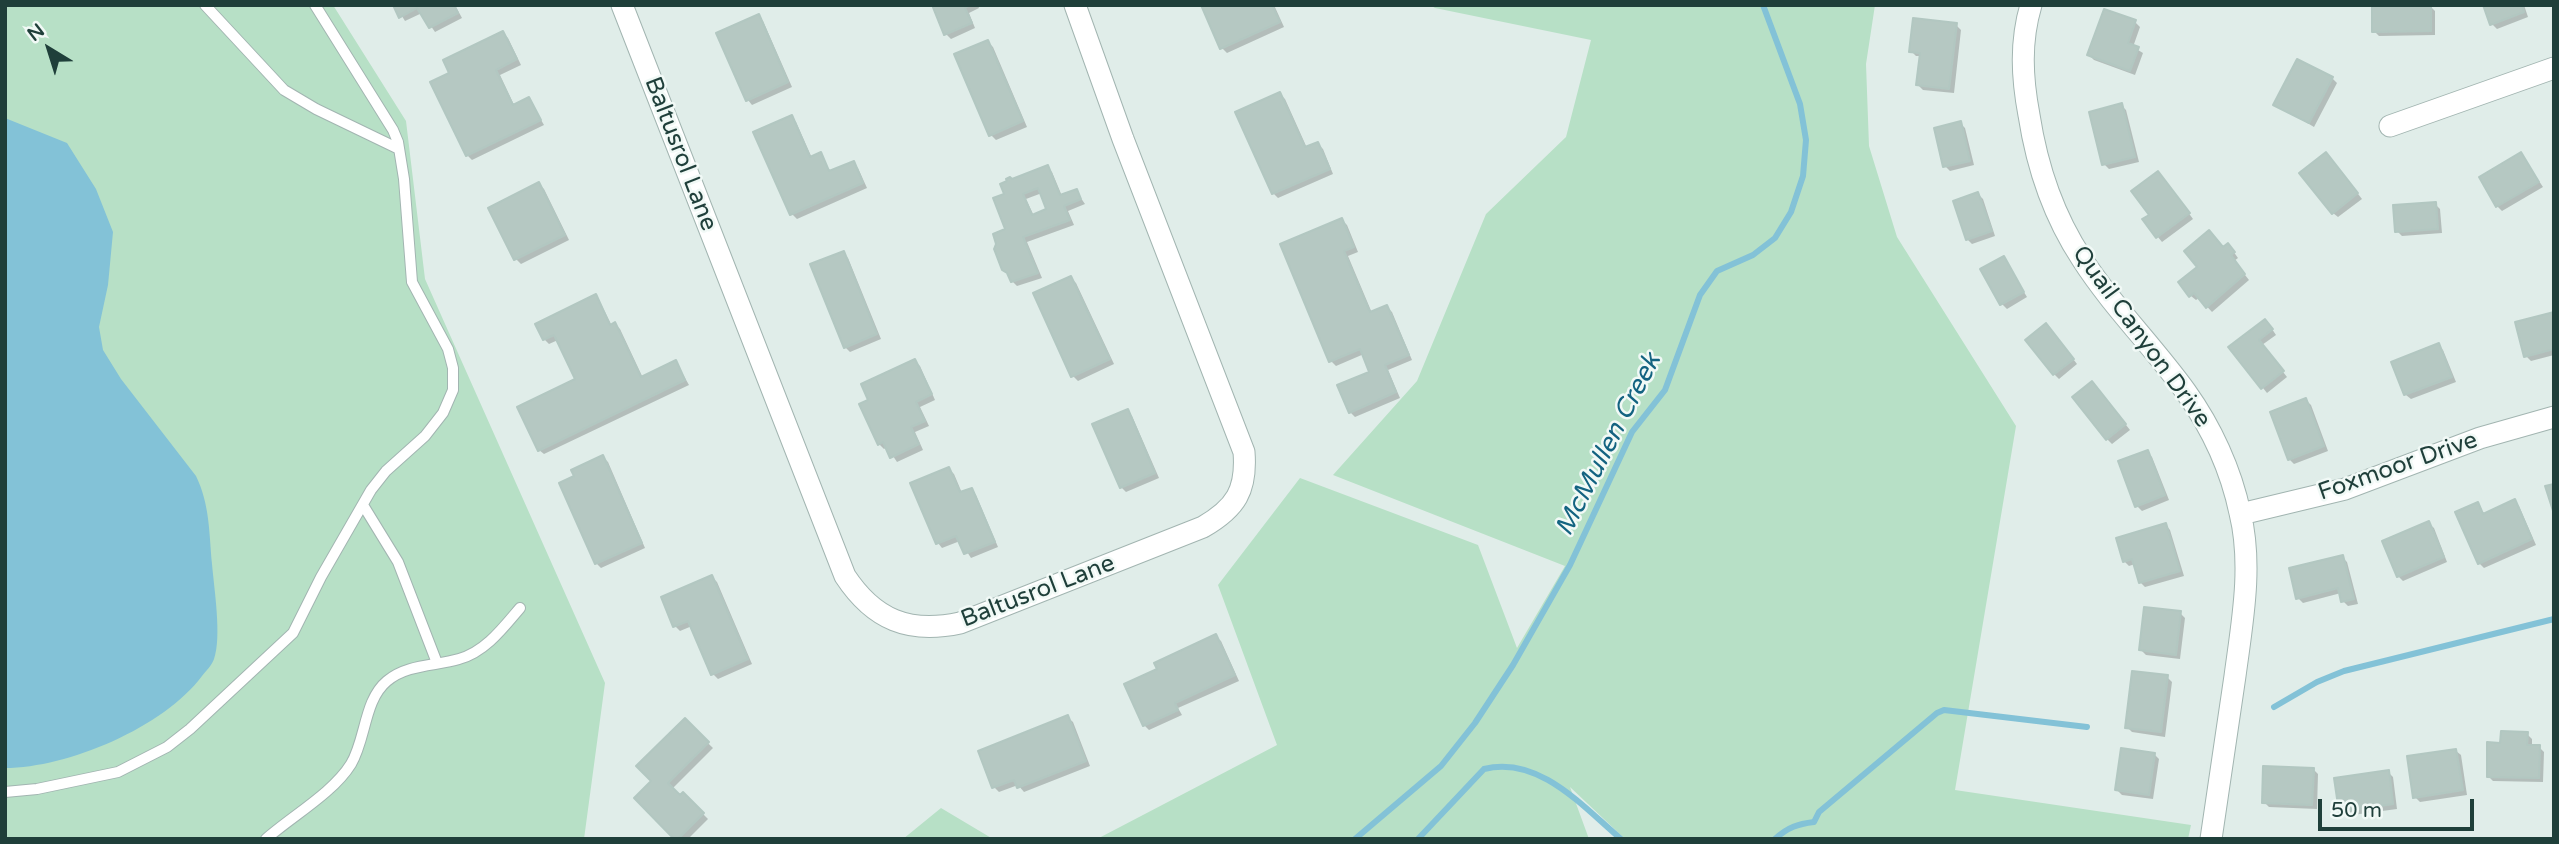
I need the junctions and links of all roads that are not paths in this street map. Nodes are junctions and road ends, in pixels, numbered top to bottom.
1 (205, 5) edge
2 (315, 5) edge
3 (622, 5) edge
4 (1075, 5) edge
5 (2031, 5) edge
6 (2554, 68) edge
7 (2390, 126) dead end
8 (399, 149) junction
9 (2554, 417) edge
10 (363, 505) junction
11 (2241, 514) junction
12 (520, 608) dead end
13 (437, 663) junction
14 (5, 792) edge
15 (266, 839) edge
16 (2211, 839) edge

1 - 8 lane
2 - 8 lane
3 - 4 street, Baltusrol Lane
5 - 11 street, Quail Canyon Drive
6 - 7 street
8 - 10 lane
9 - 11 street, Foxmoor Drive
10 - 13 lane
10 - 14 lane
11 - 16 street, Quail Canyon Drive
12 - 13 lane
13 - 15 lane

